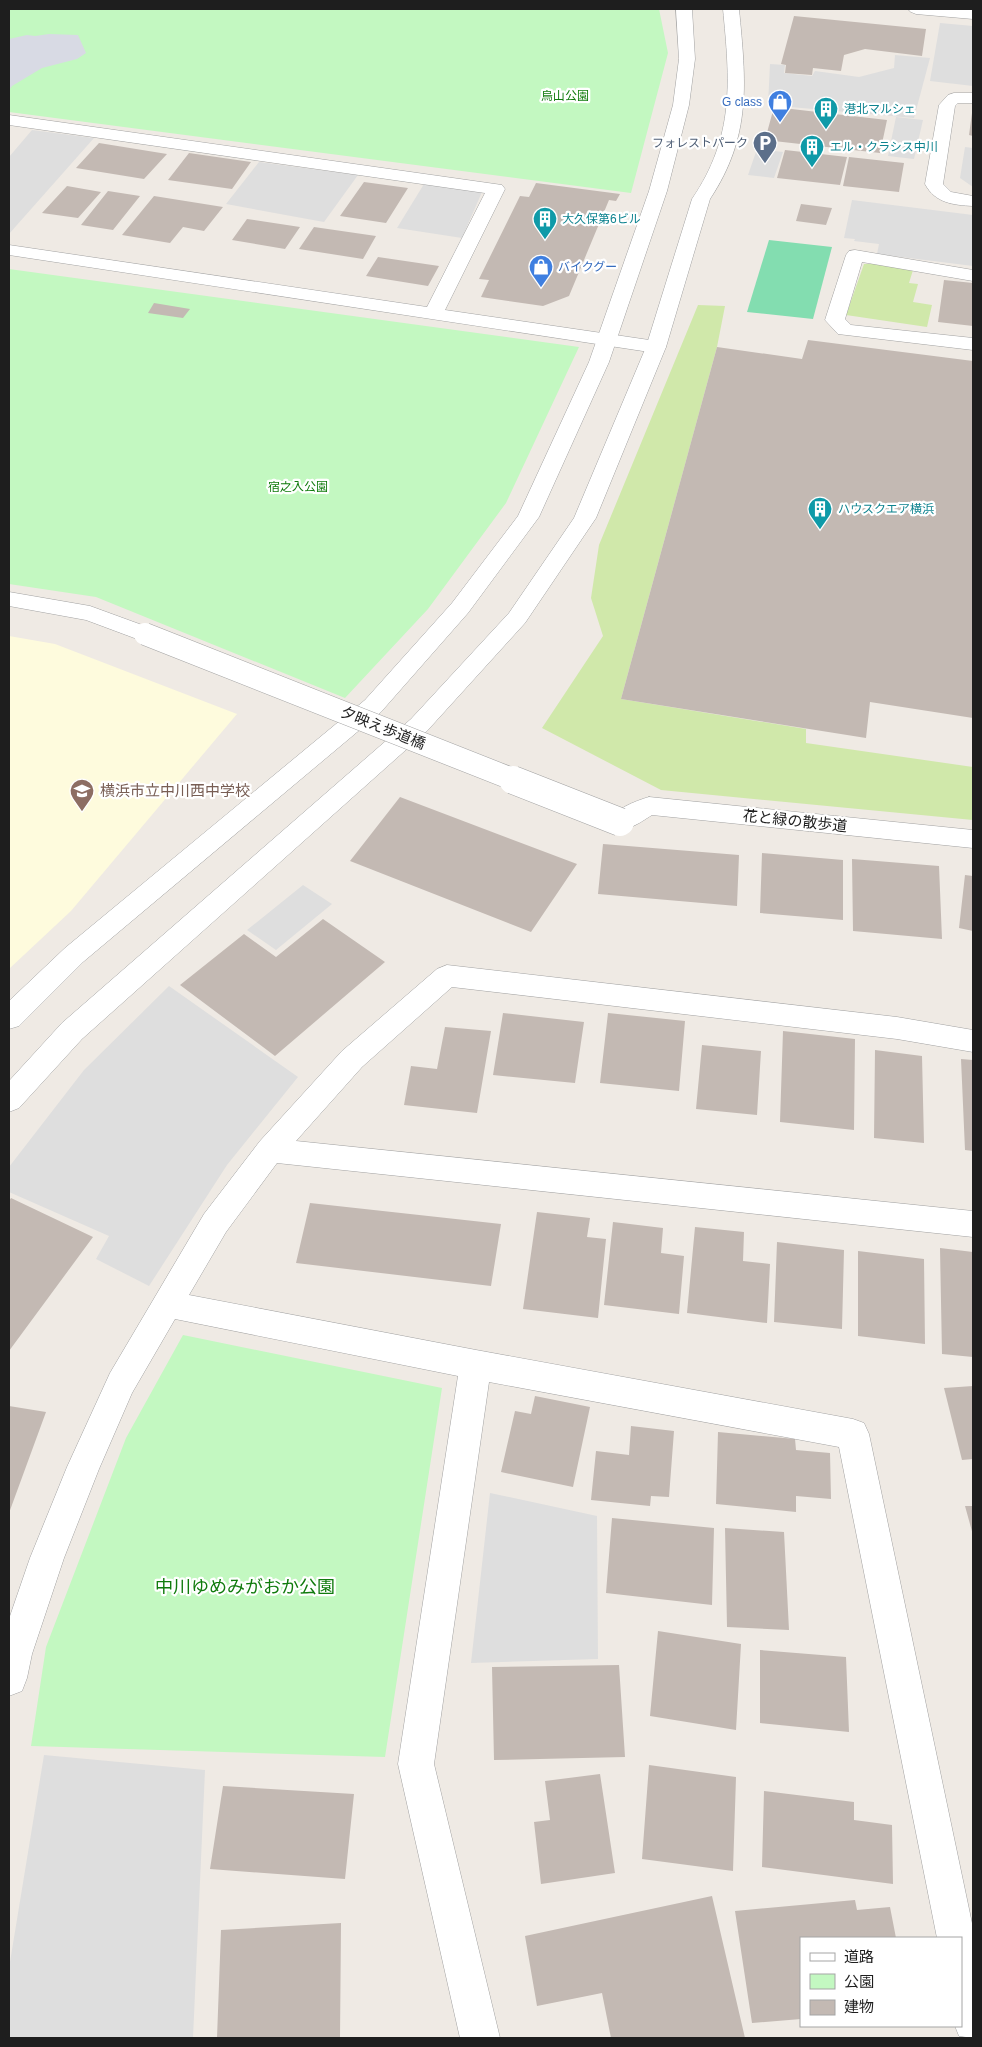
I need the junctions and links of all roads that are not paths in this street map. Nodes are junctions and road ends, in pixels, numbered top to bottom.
1 (684, 9) edge
2 (731, 9) edge
3 (916, 9) edge
4 (973, 14) edge
5 (973, 98) edge
6 (9, 120) edge
7 (973, 201) edge
8 (9, 250) edge
9 (973, 275) edge
10 (433, 314) junction
11 (606, 340) junction
12 (973, 344) edge
13 (656, 347) junction
14 (9, 599) edge
15 (620, 822) joint
16 (973, 839) edge
17 (9, 1018) edge
18 (973, 1041) edge
19 (9, 1100) edge
20 (270, 1150) junction
21 (973, 1224) edge
22 (167, 1304) junction
23 (476, 1365) junction
24 (9, 1678) edge
25 (956, 1937) edge
26 (962, 1966) edge
27 (973, 2022) edge
28 (480, 2038) edge

1 - 11 street
2 - 13 street
3 - 4 street
5 - 7 street
6 - 10 street
8 - 10 street
9 - 12 street
10 - 11 street
11 - 13 street
11 - 17 street
13 - 19 street
14 - 15 street, 夕映え歩道橋, bridge
15 - 16 street, 花と緑の散歩道
18 - 20 street
20 - 21 street
20 - 22 street
22 - 23 street
22 - 24 street
23 - 25 street
23 - 28 street
26 - 27 street

